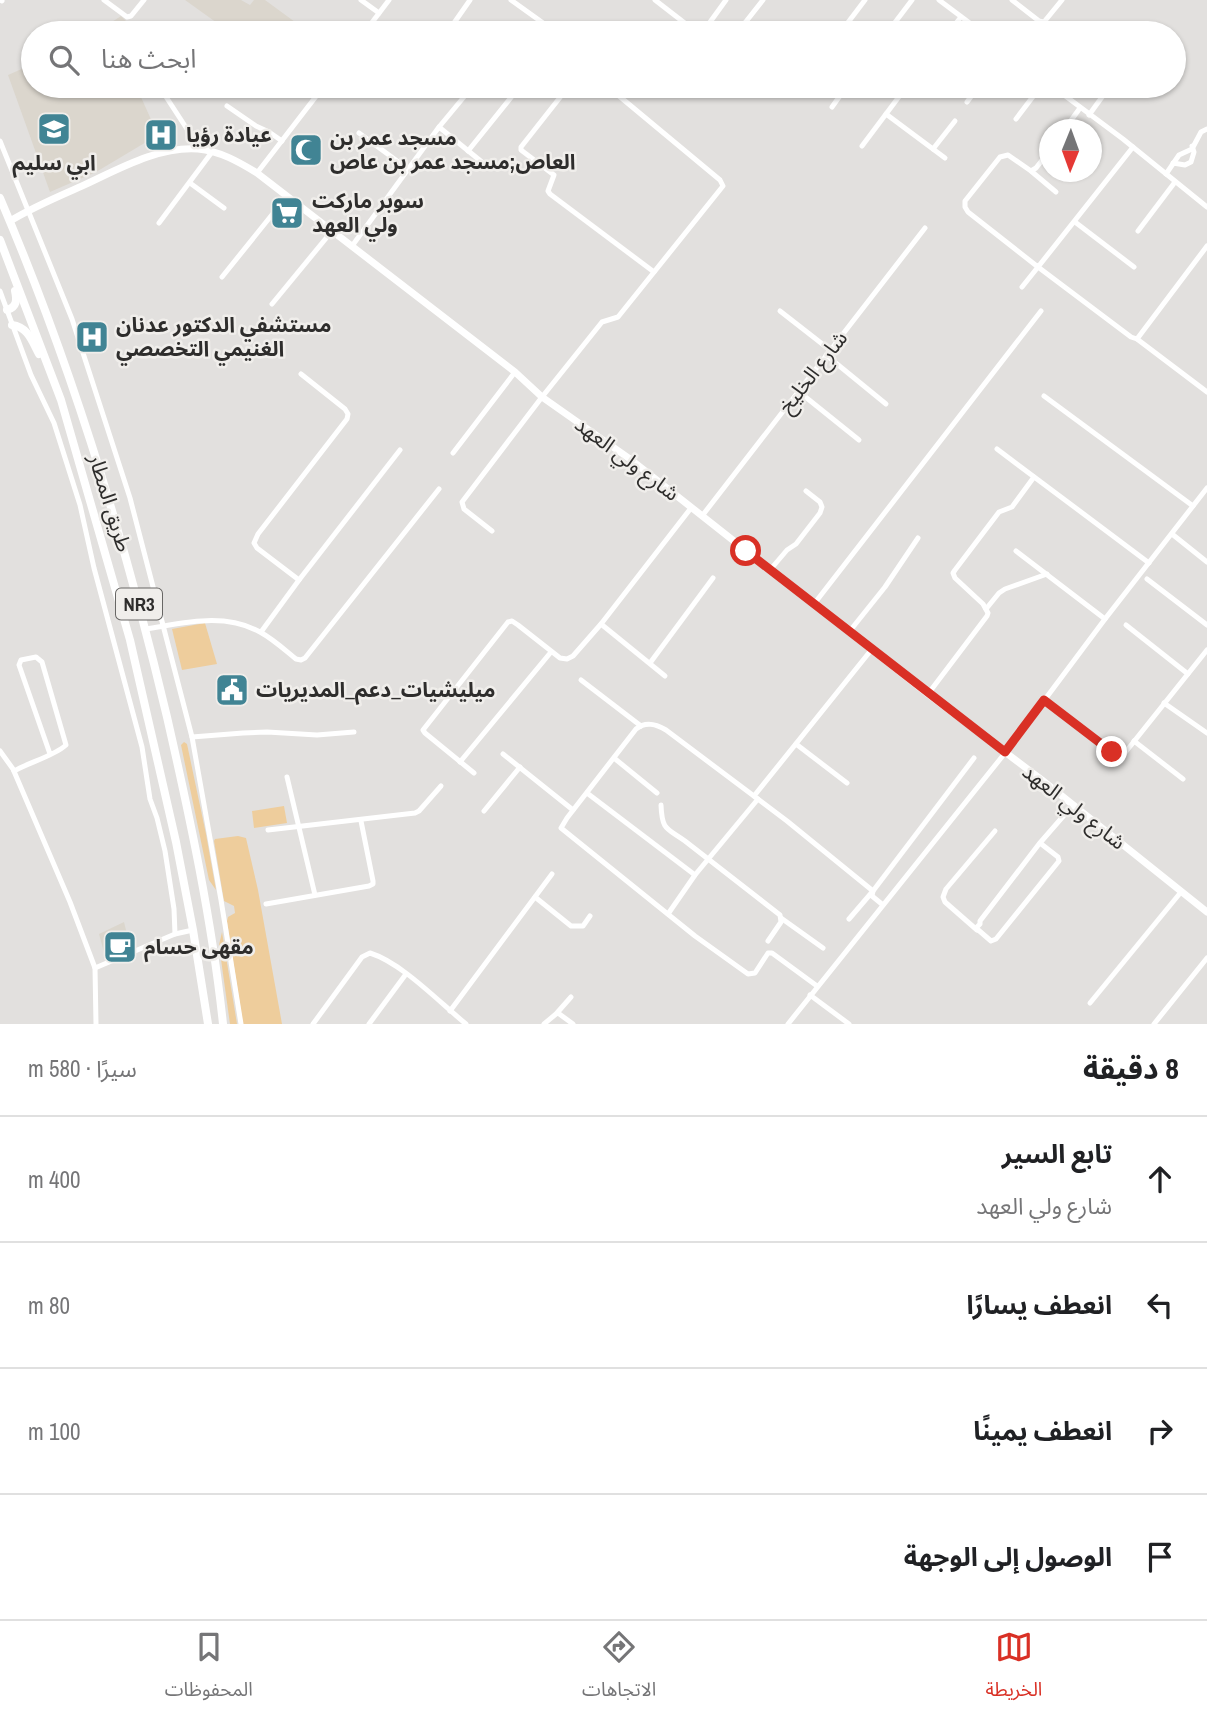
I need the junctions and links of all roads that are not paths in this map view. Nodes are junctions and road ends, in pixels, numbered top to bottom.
1 (104, 0) edge
2 (144, 0) edge
3 (361, 0) edge
4 (389, 0) edge
5 (470, 0) edge
6 (511, 0) edge
7 (655, 0) edge
8 (726, 0) edge
9 (763, 0) edge
10 (865, 0) edge
11 (912, 0) edge
12 (939, 0) edge
13 (1012, 0) edge
14 (1062, 0) edge
15 (665, 3) edge
16 (379, 13) junction
17 (961, 17) junction
18 (373, 21) edge
19 (455, 21) edge
20 (540, 21) edge
21 (684, 21) edge
22 (711, 21) edge
23 (747, 21) edge
24 (849, 21) edge
25 (896, 21) edge
26 (958, 21) edge
27 (966, 21) edge
28 (1042, 21) edge
29 (1045, 21) edge
30 (167, 98) edge
31 (315, 98) edge
32 (463, 98) edge
33 (511, 98) edge
34 (560, 98) edge
35 (621, 98) edge
36 (838, 98) edge
37 (898, 98) edge
38 (970, 98) edge
39 (1032, 98) edge
40 (1067, 98) edge
41 (1101, 98) edge
42 (967, 102) dead end
43 (228, 106) dead end
44 (832, 107) dead end
45 (1080, 108) junction
46 (886, 114) junction
47 (1089, 115) junction
48 (1016, 119) dead end
49 (1072, 119) edge
50 (955, 121) dead end
51 (439, 127) junction
52 (1207, 129) edge
53 (359, 133) dead end
54 (0, 141) edge
55 (282, 141) junction
56 (862, 146) dead end
57 (1192, 146) junction
58 (1133, 148) junction
59 (200, 149) junction
60 (933, 149) junction
61 (468, 151) junction
62 (212, 152) junction
63 (945, 158) dead end
64 (1173, 163) junction
65 (1039, 165) edge
66 (488, 167) dead end
67 (408, 169) junction
68 (1031, 171) junction
69 (257, 173) junction
70 (1166, 174) junction
71 (1175, 182) junction
72 (190, 183) junction
73 (1056, 192) dead end
74 (287, 196) junction
75 (0, 198) edge
76 (1207, 207) edge
77 (224, 208) dead end
78 (28, 210) junction
79 (10, 221) junction
80 (1075, 222) junction
81 (159, 223) dead end
82 (925, 228) dead end
83 (332, 231) junction
84 (1138, 231) dead end
85 (0, 240) edge
86 (352, 246) junction
87 (1207, 246) edge
88 (1038, 267) junction
89 (1134, 267) dead end
90 (12, 271) junction
91 (654, 272) junction
92 (222, 277) dead end
93 (1022, 287) dead end
94 (0, 291) edge
95 (272, 304) dead end
96 (7, 310) junction
97 (780, 311) dead end
98 (1041, 311) dead end
99 (12, 325) junction
100 (1138, 339) junction
101 (828, 353) junction
102 (515, 372) junction
103 (301, 374) dead end
104 (54, 383) junction
105 (798, 391) junction
106 (1207, 392) edge
107 (1044, 396) dead end
108 (542, 397) junction
109 (886, 404) dead end
110 (859, 440) dead end
111 (997, 449) dead end
112 (400, 450) dead end
113 (453, 453) dead end
114 (1034, 477) junction
115 (439, 489) dead end
116 (1207, 489) edge
117 (806, 491) dead end
118 (1193, 506) junction
119 (691, 508) junction
120 (702, 516) junction
121 (492, 531) dead end
122 (1172, 534) junction
123 (918, 538) dead end
124 (1207, 549) edge
125 (1016, 551) dead end
126 (1201, 557) junction
127 (1207, 562) edge
128 (1149, 563) junction
129 (770, 570) junction
130 (1047, 574) junction
131 (713, 578) dead end
132 (1147, 579) dead end
133 (299, 580) junction
134 (814, 604) junction
135 (986, 609) junction
136 (1105, 619) junction
137 (601, 624) junction
138 (1126, 625) dead end
139 (1207, 625) edge
140 (164, 626) junction
141 (146, 629) junction
142 (261, 632) junction
143 (849, 632) junction
144 (872, 649) junction
145 (551, 652) junction
146 (1206, 654) edge
147 (650, 663) junction
148 (1188, 674) junction
149 (665, 676) dead end
150 (580, 680) dead end
151 (928, 694) junction
152 (1044, 700) junction
153 (1164, 703) junction
154 (641, 726) junction
155 (354, 732) dead end
156 (1207, 733) edge
157 (192, 737) junction
158 (1134, 741) junction
159 (796, 744) junction
160 (0, 751) edge
161 (1005, 752) junction
162 (50, 754) junction
163 (503, 754) dead end
164 (614, 758) junction
165 (974, 758) dead end
166 (460, 762) junction
167 (520, 767) junction
168 (14, 771) junction
169 (474, 774) dead end
170 (287, 776) dead end
171 (1183, 779) dead end
172 (847, 783) dead end
173 (441, 786) dead end
174 (587, 793) junction
175 (657, 793) dead end
176 (756, 798) junction
177 (662, 805) dead end
178 (1073, 805) junction
179 (573, 810) junction
180 (484, 811) dead end
181 (360, 821) junction
182 (299, 827) junction
183 (268, 830) dead end
184 (995, 831) dead end
185 (1040, 843) junction
186 (709, 859) junction
187 (552, 873) dead end
188 (695, 876) junction
189 (873, 891) junction
190 (1181, 892) junction
191 (315, 895) junction
192 (535, 897) junction
193 (266, 904) dead end
194 (883, 905) junction
195 (1207, 912) edge
196 (668, 914) junction
197 (590, 916) dead end
198 (781, 918) junction
199 (849, 919) dead end
200 (193, 930) junction
201 (175, 934) junction
202 (982, 934) junction
203 (768, 941) dead end
204 (823, 948) dead end
205 (1207, 958) edge
206 (95, 968) junction
207 (406, 974) junction
208 (817, 986) junction
209 (810, 995) junction
210 (571, 997) dead end
211 (1090, 1003) dead end
212 (450, 1011) junction
213 (558, 1013) junction
214 (96, 1024) edge
215 (208, 1024) edge
216 (223, 1024) edge
217 (241, 1024) edge
218 (313, 1024) edge
219 (369, 1024) edge
220 (466, 1024) edge
221 (544, 1024) edge
222 (573, 1024) edge
223 (788, 1024) edge
224 (849, 1024) edge
225 (1154, 1024) edge

1 - 2 street
3 - 16 street
4 - 16 street
5 - 19 street
6 - 20 street
7 - 15 street
8 - 22 street
9 - 23 street
10 - 24 street
11 - 25 street
12 - 17 street
13 - 28 street
14 - 29 street
15 - 21 street
16 - 18 street
17 - 26 street
17 - 27 street
30 - 59 street
31 - 55 street
32 - 51 street
33 - 61 street
34 - 91 street
35 - 91 street
36 - 44 street
37 - 46 street
38 - 42 street
39 - 48 street
40 - 45 street
41 - 47 street
43 - 55 street
45 - 47 street
45 - 49 street
46 - 56 street
46 - 60 street
47 - 58 street
50 - 60 street
51 - 61 street
51 - 67 street
52 - 57 street
53 - 67 street
54 - 78 street
55 - 69 street
57 - 64 street
57 - 64 street
58 - 70 street
58 - 80 street
59 - 62 main road, شارع ولي العهد
59 - 78 main road, شارع ولي العهد
60 - 63 street
61 - 66 street
62 - 69 main road, شارع ولي العهد
62 - 72 street
64 - 70 street
65 - 68 street
67 - 86 street
68 - 73 street
68 - 88 street
69 - 74 main road, شارع ولي العهد
70 - 71 street
71 - 76 street
71 - 84 street
72 - 77 street
72 - 81 street
74 - 83 main road, شارع ولي العهد
74 - 92 street
75 - 79 highway, طريق المطار / NR3
78 - 79 main road, شارع ولي العهد
78 - 140 street
79 - 141 highway, طريق المطار / NR3
80 - 88 street
80 - 89 street
82 - 101 street, شارع الخليخ
83 - 86 main road, شارع ولي العهد
83 - 95 street
85 - 90 highway, طريق المطار / NR3
86 - 102 main road, شارع ولي العهد
87 - 100 street
88 - 93 street
88 - 100 street
90 - 96 highway
90 - 104 highway, طريق المطار / NR3
91 - 108 street
94 - 96 street
96 - 99 street
97 - 101 street
98 - 134 street
99 - 104 highway
99 - 201 street
100 - 106 street
101 - 105 street, شارع الخليخ
101 - 109 street
102 - 108 main road, شارع ولي العهد
102 - 113 street
103 - 133 street
104 - 200 highway, طريق المطار / NR3
105 - 110 street
105 - 120 street, شارع الخليخ
107 - 118 street
108 - 119 main road, شارع ولي العهد
108 - 121 street
111 - 114 street
112 - 133 street
114 - 128 street
114 - 135 street
115 - 142 street
116 - 118 street
117 - 129 street
118 - 122 street
119 - 120 main road, شارع ولي العهد
119 - 137 street
120 - 129 main road, شارع ولي العهد
122 - 126 street
122 - 128 street
123 - 143 street
124 - 126 street
125 - 130 street
126 - 127 street
128 - 136 street
129 - 134 main road, شارع ولي العهد
130 - 135 street
130 - 136 street
131 - 147 street
132 - 139 street
133 - 142 street
134 - 143 main road, شارع ولي العهد
135 - 151 street
136 - 152 street
137 - 145 street
137 - 147 street
138 - 148 street
140 - 141 street
140 - 142 street
140 - 157 street
141 - 216 highway, طريق المطار / NR3
143 - 144 main road, شارع ولي العهد
144 - 151 main road, شارع ولي العهد
144 - 159 street
145 - 166 street
145 - 166 street
146 - 148 street
147 - 149 street
148 - 153 street
150 - 154 street
151 - 161 main road, شارع ولي العهد
152 - 158 street
152 - 161 street
153 - 156 street
153 - 158 street
154 - 164 street
154 - 176 street
155 - 157 street
157 - 217 street
158 - 171 street
159 - 172 street
159 - 176 street
160 - 168 street
161 - 178 main road, شارع ولي العهد
161 - 194 street
162 - 162 street
162 - 168 street
163 - 167 street
164 - 174 street
164 - 175 street
165 - 189 street
166 - 169 street
167 - 179 street
167 - 180 street
168 - 206 street
170 - 182 street
173 - 181 street
174 - 179 street
174 - 188 street
176 - 186 street
176 - 189 street
177 - 186 street
178 - 185 street
178 - 190 main road, شارع ولي العهد
179 - 196 street
181 - 182 street
181 - 191 street
182 - 183 street
182 - 191 street
184 - 202 street
185 - 202 street
185 - 202 street
186 - 188 street
186 - 198 street
187 - 192 street
188 - 196 street
189 - 194 street
189 - 199 street
190 - 195 main road, شارع ولي العهد
190 - 211 street
191 - 193 street
192 - 197 street
192 - 212 street
194 - 208 street
196 - 208 street
198 - 203 street
198 - 204 street
200 - 201 street
200 - 215 highway, طريق المطار / NR3
201 - 206 street
205 - 225 street
206 - 214 street
207 - 212 street
207 - 218 street
207 - 219 street
208 - 209 street
209 - 223 street
209 - 224 street
210 - 213 street
212 - 220 street
213 - 221 street
213 - 222 street

